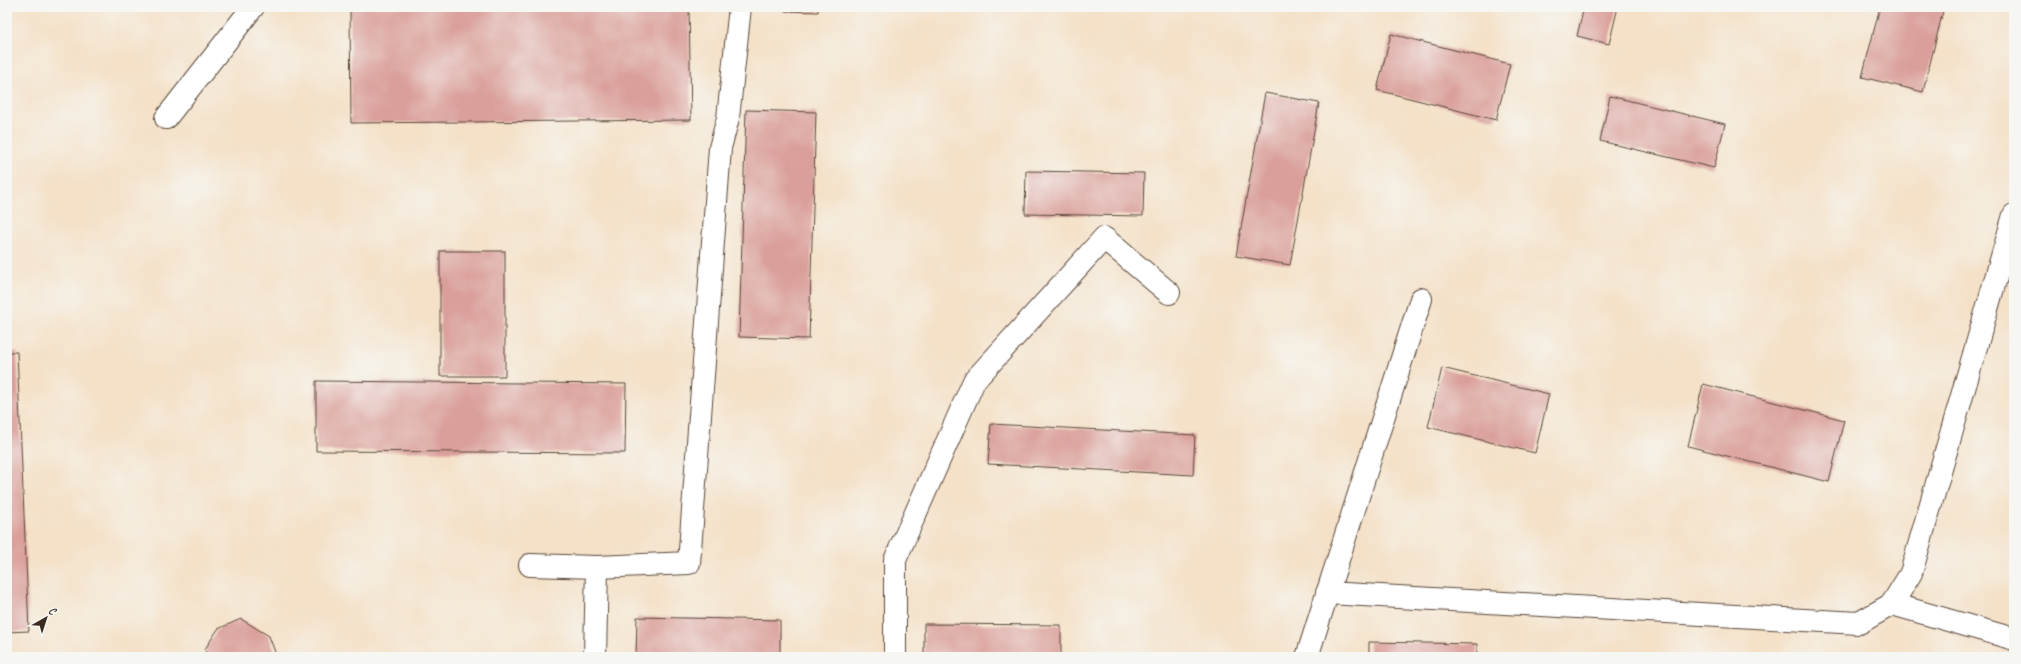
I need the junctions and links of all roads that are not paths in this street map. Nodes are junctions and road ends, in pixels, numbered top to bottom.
1 (253, 7) edge
2 (740, 7) edge
3 (166, 118) dead end
4 (2014, 215) edge
5 (1168, 293) dead end
6 (1421, 299) dead end
7 (530, 565) dead end
8 (597, 567) junction
9 (1328, 593) junction
10 (1892, 604) junction
11 (2014, 639) edge
12 (596, 657) edge
13 (895, 657) edge
14 (1307, 657) edge

1 - 3 street
2 - 8 street
4 - 10 street
5 - 13 street
6 - 9 street
7 - 8 street
8 - 12 street
9 - 10 street
9 - 14 street
10 - 11 street

